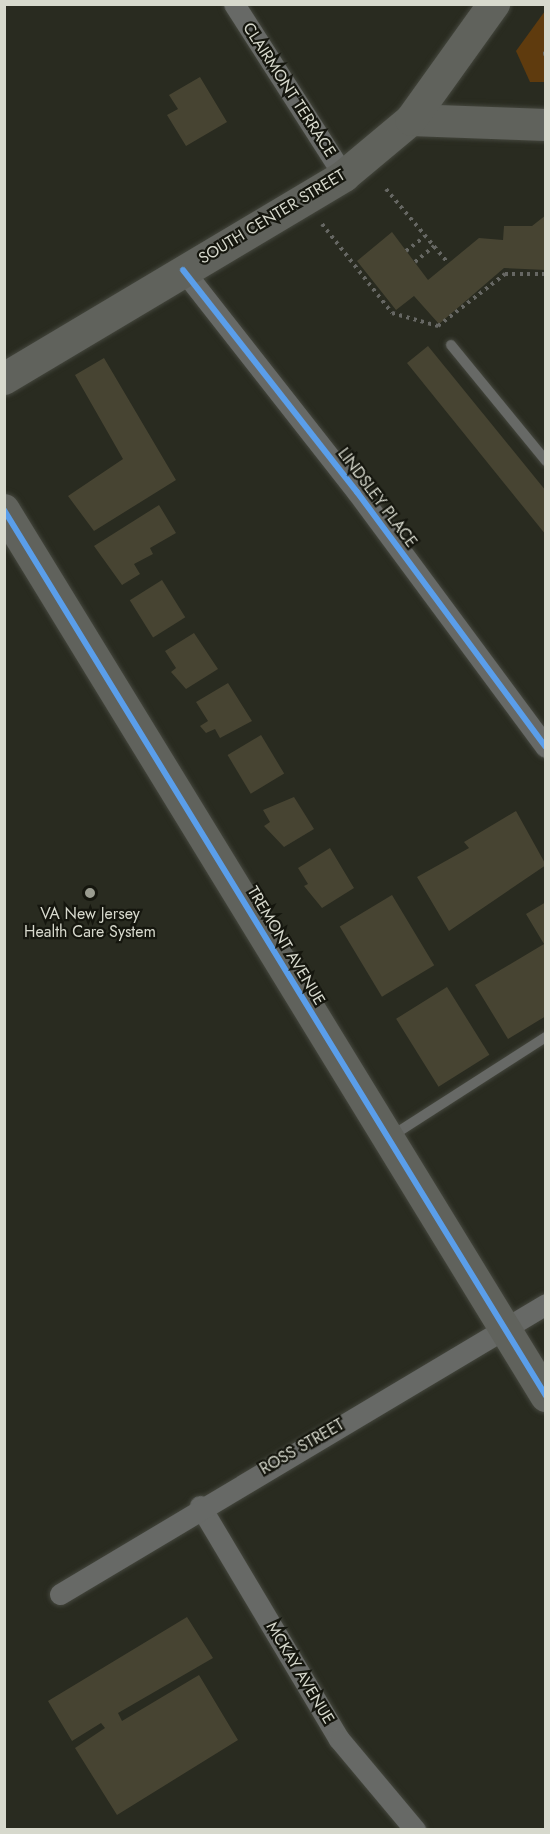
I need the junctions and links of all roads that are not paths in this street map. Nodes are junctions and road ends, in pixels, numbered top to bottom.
1 (234, 4) edge
2 (494, 4) edge
3 (411, 120) junction
4 (546, 125) edge
5 (344, 176) junction
6 (183, 270) junction
7 (451, 345) dead end
8 (4, 379) edge
9 (546, 461) edge
10 (4, 510) edge
11 (546, 747) edge
12 (546, 1037) edge
13 (387, 1139) junction
14 (546, 1304) edge
15 (503, 1330) junction
16 (546, 1396) edge
17 (200, 1506) junction
18 (60, 1594) dead end
19 (415, 1830) edge

1 - 5 street, CLAIRMONT TERRACE
2 - 3 street, SOUTH CENTER STREET
3 - 4 street
3 - 5 street, SOUTH CENTER STREET
5 - 6 street, SOUTH CENTER STREET
6 - 8 street, SOUTH CENTER STREET
6 - 11 street, LINDSLEY PLACE
7 - 9 lane
10 - 13 street, TREMONT AVENUE
12 - 13 lane
13 - 15 street, TREMONT AVENUE
14 - 15 street, ROSS STREET
15 - 16 street, TREMONT AVENUE
15 - 17 street, ROSS STREET
17 - 18 street, ROSS STREET
17 - 19 street, MCKAY AVENUE

